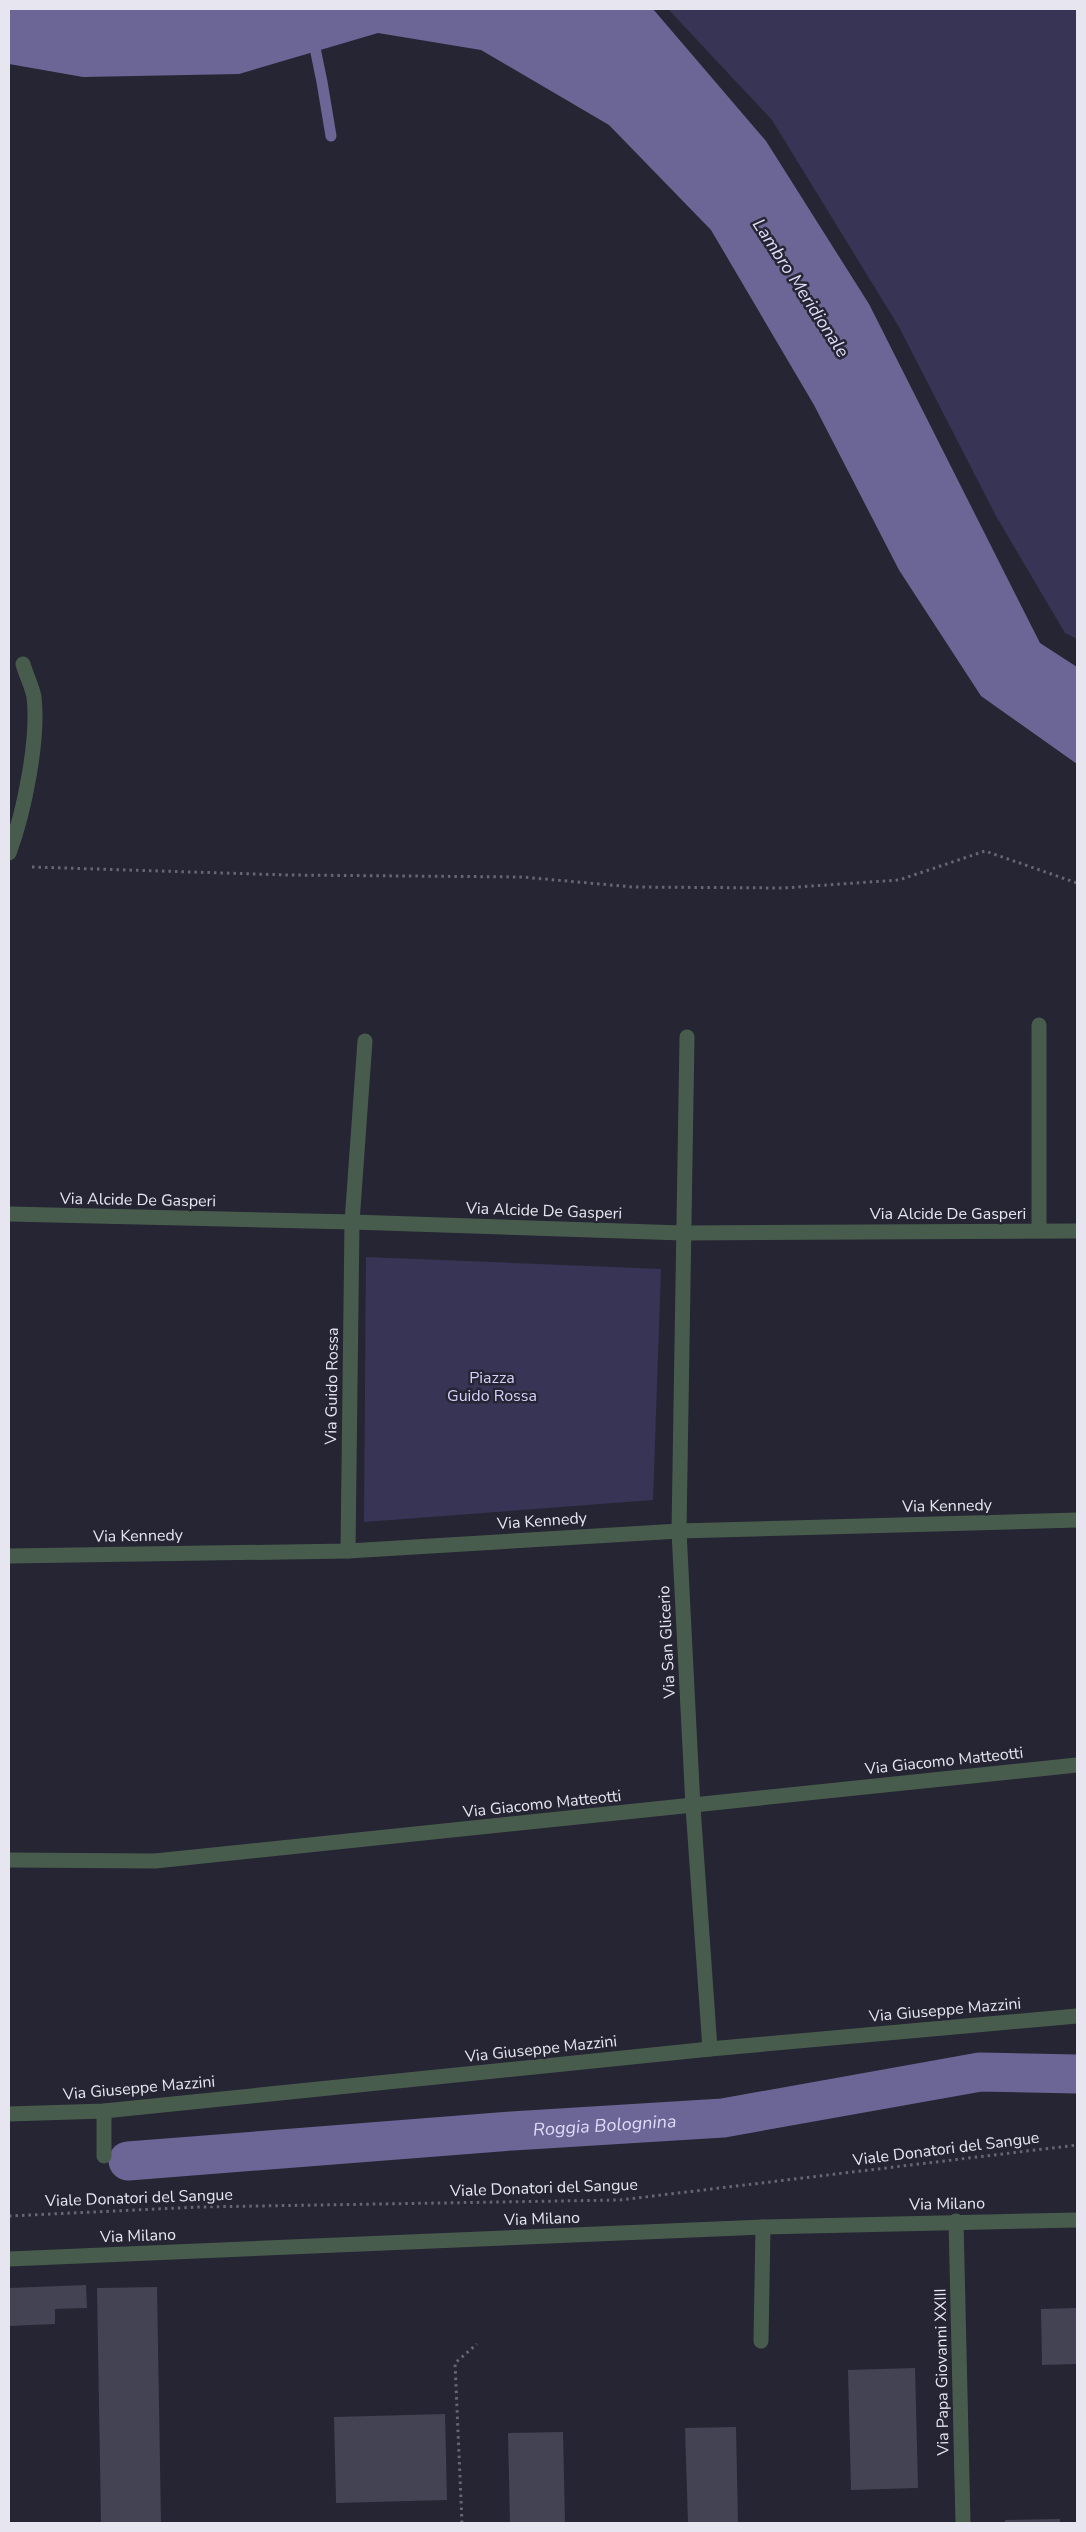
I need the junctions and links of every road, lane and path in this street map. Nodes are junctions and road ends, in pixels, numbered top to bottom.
1 (23, 664) dead end
2 (9, 853) edge
3 (29, 867) dead end
4 (1077, 884) edge
5 (1039, 1025) dead end
6 (687, 1037) dead end
7 (364, 1040) dead end
8 (9, 1214) edge
9 (352, 1222) junction
10 (1039, 1230) junction
11 (1077, 1231) edge
12 (683, 1233) junction
13 (1077, 1520) edge
14 (679, 1531) junction
15 (348, 1551) junction
16 (9, 1556) edge
17 (1077, 1765) edge
18 (694, 1806) junction
19 (9, 1860) edge
20 (1077, 2016) edge
21 (710, 2049) junction
22 (104, 2111) junction
23 (9, 2114) edge
24 (1077, 2145) edge
25 (104, 2156) dead end
26 (9, 2216) edge
27 (1077, 2220) edge
28 (956, 2221) junction
29 (763, 2227) junction
30 (9, 2259) edge
31 (761, 2341) dead end
32 (477, 2344) dead end
33 (462, 2523) edge
34 (963, 2523) edge

1 - 2 street
3 - 4 path
5 - 10 street
6 - 12 street, Via San Glicerio
7 - 9 street, Via Guido Rossa
8 - 9 street, Via Alcide De Gasperi
9 - 12 street, Via Alcide De Gasperi
9 - 15 street, Via Guido Rossa
10 - 11 street, Via Alcide De Gasperi
10 - 12 street, Via Alcide De Gasperi
12 - 14 street, Via San Glicerio
13 - 14 street, Via Kennedy
14 - 15 street, Via Kennedy
14 - 18 street, Via San Glicerio
15 - 16 street, Via Kennedy
17 - 18 street, Via Giacomo Matteotti
18 - 19 street, Via Giacomo Matteotti
18 - 21 street, Via San Glicerio
20 - 21 street, Via Giuseppe Mazzini
21 - 22 street, Via Giuseppe Mazzini
22 - 23 street, Via Giuseppe Mazzini
22 - 25 street
24 - 26 path, Viale Donatori del Sangue
27 - 28 street, Via Milano
28 - 29 street, Via Milano
28 - 34 street, Via Papa Giovanni XXIII
29 - 30 street, Via Milano
29 - 31 street
32 - 33 path

